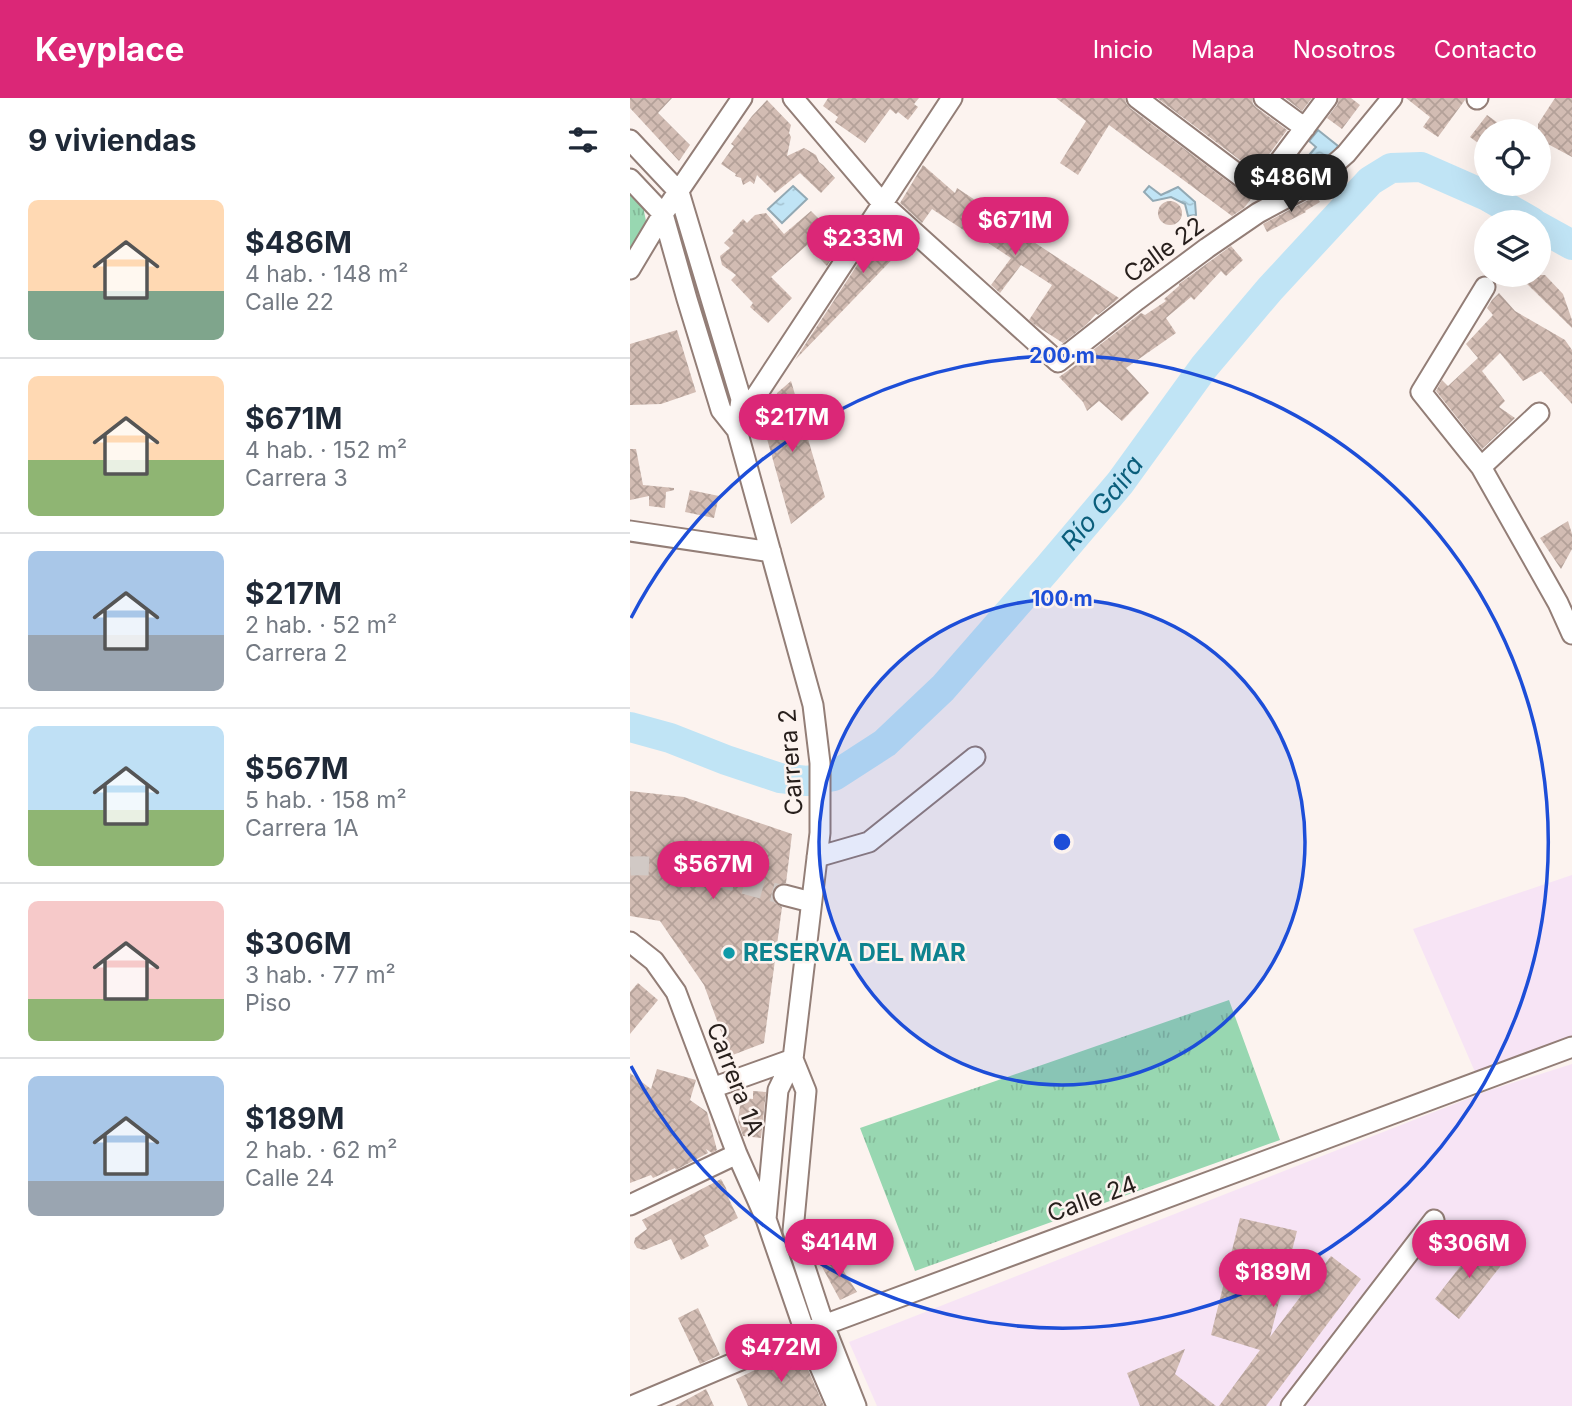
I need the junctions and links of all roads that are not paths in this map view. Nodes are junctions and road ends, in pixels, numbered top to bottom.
1 (742, 98) edge
2 (793, 98) edge
3 (952, 98) edge
4 (1137, 98) edge
5 (1264, 98) edge
6 (1327, 98) edge
7 (1392, 98) edge
8 (1305, 128) junction
9 (630, 140) edge
10 (630, 179) edge
11 (679, 191) junction
12 (883, 204) junction
13 (663, 214) junction
14 (630, 268) edge
15 (1485, 287) dead end
16 (1539, 413) dead end
17 (737, 430) junction
18 (1481, 467) junction
19 (630, 531) edge
20 (771, 552) junction
21 (1572, 634) edge
22 (975, 757) dead end
23 (817, 857) junction
24 (784, 895) tunnel mouth
25 (811, 902) junction
26 (630, 942) edge
27 (1572, 1047) edge
28 (793, 1059) junction
29 (712, 1088) junction
30 (737, 1154) junction
31 (630, 1205) edge
32 (766, 1219) junction
33 (1434, 1220) dead end
34 (793, 1231) junction
35 (824, 1325) junction
36 (805, 1332) junction
37 (632, 1406) edge
38 (837, 1406) edge
39 (856, 1406) edge
40 (1291, 1406) edge

1 - 11 street
2 - 12 street
3 - 12 street
4 - 8 street
5 - 8 street
6 - 8 street
7 - 12 street, Calle 22
9 - 11 street, Carrera 2
10 - 13 street, Carrera 2
11 - 13 street
11 - 17 street, Carrera 2
12 - 17 street
13 - 14 street
13 - 17 street, Carrera 2
15 - 18 street
16 - 18 street
17 - 20 street, Carrera 2
18 - 21 street
19 - 20 street
20 - 23 street, Carrera 2
22 - 23 street
23 - 25 street, Carrera 2
24 - 25 street
25 - 28 street, Carrera 2
26 - 29 street, Carrera 1A
27 - 35 street, Calle 24
28 - 29 street
28 - 32 street, Carrera 2
28 - 34 street, Carrera 2
29 - 30 street, Carrera 1A
30 - 31 street
30 - 32 street, Carrera 1A
32 - 34 street
32 - 36 street, Carrera 2
33 - 40 street
34 - 35 street, Carrera 2
35 - 36 street, Calle 24
35 - 39 street, Carrera 2
36 - 37 street, Calle 24
36 - 38 street, Carrera 2

